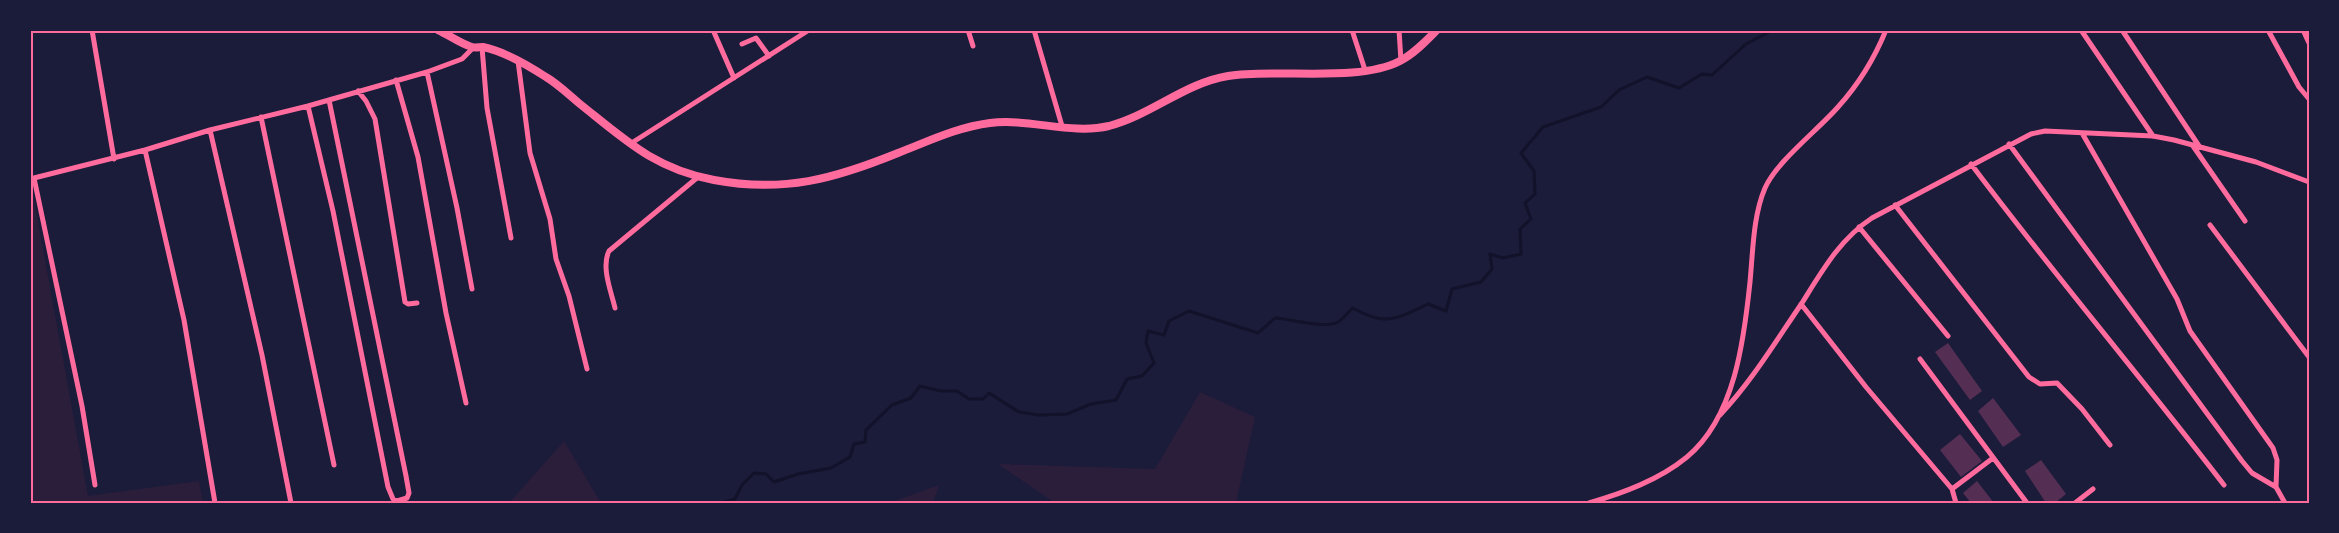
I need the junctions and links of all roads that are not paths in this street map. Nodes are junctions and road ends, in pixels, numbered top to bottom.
1 (92, 30) edge
2 (438, 30) edge
3 (713, 30) edge
4 (809, 30) edge
5 (968, 30) edge
6 (1034, 30) edge
7 (1352, 30) edge
8 (1399, 30) edge
9 (1437, 30) edge
10 (1886, 30) edge
11 (2080, 30) edge
12 (2122, 30) edge
13 (2268, 30) edge
14 (2303, 30) edge
15 (2309, 43) edge
16 (742, 44) dead end
17 (973, 46) dead end
18 (482, 47) junction
19 (473, 48) junction
20 (769, 56) junction
21 (518, 61) junction
22 (1401, 61) junction
23 (1365, 70) junction
24 (427, 72) junction
25 (734, 78) junction
26 (396, 80) junction
27 (358, 91) junction
28 (2309, 99) edge
29 (328, 100) junction
30 (308, 106) junction
31 (261, 117) junction
32 (1062, 126) junction
33 (210, 130) junction
34 (2082, 133) junction
35 (2153, 136) junction
36 (630, 144) junction
37 (2009, 144) junction
38 (2192, 145) junction
39 (2199, 147) junction
40 (145, 150) junction
41 (114, 159) junction
42 (1971, 164) junction
43 (698, 177) junction
44 (32, 179) edge
45 (2309, 182) edge
46 (1895, 205) junction
47 (2245, 221) dead end
48 (2210, 225) dead end
49 (1859, 227) junction
50 (511, 238) dead end
51 (472, 290) dead end
52 (417, 303) dead end
53 (1801, 304) junction
54 (615, 308) dead end
55 (1948, 336) dead end
56 (2309, 357) edge
57 (1920, 359) dead end
58 (587, 369) dead end
59 (466, 403) dead end
60 (1720, 415) junction
61 (2110, 445) dead end
62 (1992, 458) junction
63 (334, 465) dead end
64 (96, 485) dead end
65 (2224, 485) dead end
66 (2276, 487) junction
67 (1952, 489) junction
68 (2093, 489) dead end
69 (215, 503) edge
70 (291, 503) edge
71 (1589, 503) edge
72 (1956, 503) edge
73 (2026, 503) edge
74 (2075, 503) edge
75 (2285, 503) edge

1 - 41 street
2 - 19 main road
3 - 25 street
4 - 20 street
5 - 17 street
6 - 32 street
7 - 23 street
8 - 22 street
9 - 22 main road
10 - 60 street
11 - 35 street
12 - 39 street
13 - 28 street
14 - 15 street
16 - 20 street
18 - 19 main road
18 - 21 main road
18 - 50 street
19 - 24 street
20 - 25 street
21 - 36 main road
21 - 58 street
22 - 23 main road
23 - 32 main road
24 - 26 street
24 - 51 street
25 - 36 street
26 - 27 street
26 - 59 street
27 - 29 street
27 - 52 street
29 - 30 street
29 - 30 street
30 - 31 street
31 - 33 street
31 - 63 street
32 - 43 main road
33 - 40 street
33 - 70 street
34 - 35 street
34 - 37 street
34 - 66 street
35 - 38 street
36 - 43 main road
37 - 42 street
37 - 66 street
38 - 39 street
38 - 47 street
39 - 45 street
40 - 41 street
40 - 69 street
41 - 44 street
42 - 46 street
42 - 65 street
43 - 54 street
44 - 64 street
46 - 49 street
46 - 61 street
48 - 56 street
49 - 53 street
49 - 55 street
53 - 60 street
53 - 67 street
57 - 62 street
60 - 71 street
62 - 67 street
62 - 73 street
66 - 75 street
67 - 72 street
68 - 74 street

